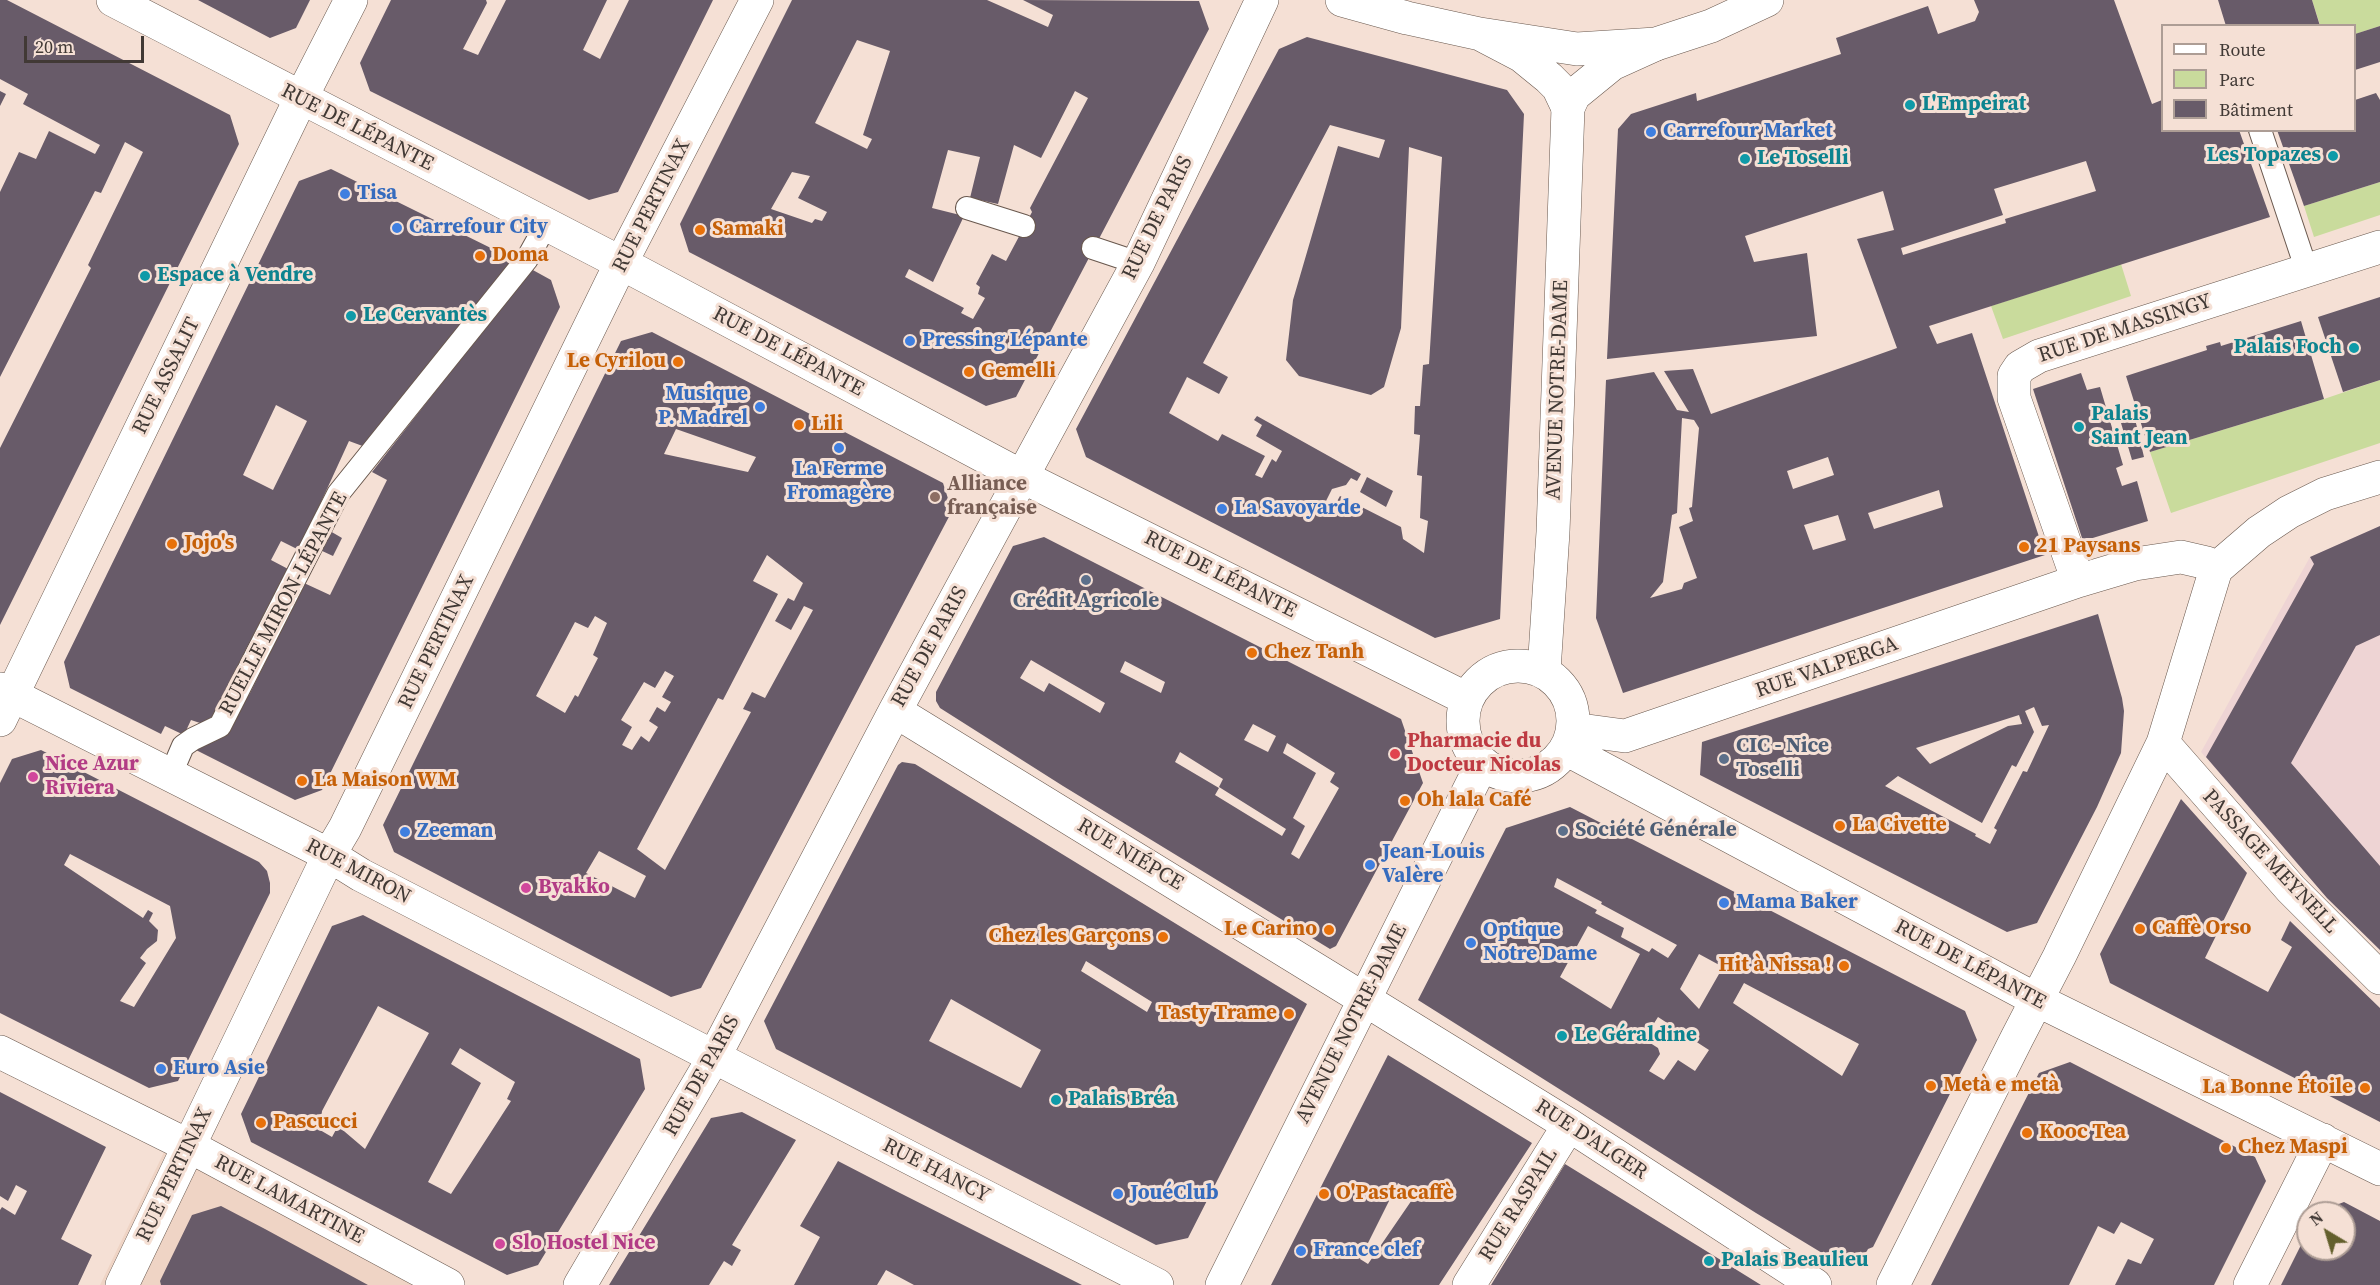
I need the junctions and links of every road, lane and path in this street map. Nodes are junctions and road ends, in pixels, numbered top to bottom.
1 (113, 0) edge
2 (351, 0) edge
3 (757, 0) edge
4 (1262, 0) edge
5 (1342, 0) edge
6 (1767, 0) edge
7 (1480, 34) junction
8 (1656, 44) junction
9 (301, 98) junction
10 (1568, 108) junction
11 (2261, 132) edge
12 (967, 208) dead end
13 (546, 225) junction
14 (1024, 226) dead end
15 (2380, 247) edge
16 (1093, 248) dead end
17 (621, 263) junction
18 (1138, 263) junction
19 (2307, 271) junction
20 (1023, 477) junction
21 (2380, 477) edge
22 (2216, 569) junction
23 (2078, 580) junction
24 (1544, 671) junction
25 (1467, 699) junction
26 (4, 702) edge
27 (895, 711) junction
28 (1570, 739) junction
29 (2163, 743) junction
30 (1482, 764) junction
31 (171, 774) junction
32 (329, 855) junction
33 (2380, 978) edge
34 (1365, 998) junction
35 (2037, 1000) junction
36 (0, 1052) edge
37 (714, 1057) junction
38 (1569, 1125) junction
39 (2323, 1140) junction
40 (189, 1146) junction
41 (2380, 1169) edge
42 (122, 1285) edge
43 (448, 1285) edge
44 (580, 1285) edge
45 (1157, 1285) edge
46 (1222, 1285) edge
47 (1469, 1285) edge
48 (1815, 1285) edge
49 (1893, 1285) edge
50 (2250, 1285) edge

1 - 9 street, RUE DE LÉPANTE
2 - 9 street, RUE ASSALIT
3 - 17 street, RUE PERTINAX
4 - 18 street, RUE DE PARIS
5 - 7 street
6 - 8 street
7 - 8 street
7 - 10 street
8 - 10 street
9 - 13 street, RUE DE LÉPANTE
9 - 26 street, RUE ASSALIT
10 - 24 street, AVENUE NOTRE-DAME
11 - 19 lane
12 - 14 lane
13 - 17 street, RUE DE LÉPANTE
13 - 31 lane, RUELLE MIRON-LÉPANTE
15 - 19 street, RUE DE MASSINGY
16 - 18 lane
17 - 20 street, RUE DE LÉPANTE
17 - 32 street, RUE PERTINAX
18 - 20 street, RUE DE PARIS
19 - 23 street, RUE DE MASSINGY
20 - 25 street, RUE DE LÉPANTE
20 - 27 street, RUE DE PARIS
21 - 22 street
22 - 23 street, RUE VALPERGA
22 - 29 street
23 - 28 street, RUE VALPERGA
24 - 25 street
24 - 28 street
25 - 30 street
26 - 31 street, RUE MIRON
27 - 34 street, RUE NIÉPCE
27 - 37 street, RUE DE PARIS
28 - 30 street
28 - 35 street, RUE DE LÉPANTE
29 - 33 street, PASSAGE MEYNELL
29 - 35 street
30 - 34 street, AVENUE NOTRE-DAME
31 - 32 street, RUE MIRON
32 - 37 street, RUE MIRON
32 - 40 street, RUE PERTINAX
34 - 38 street, RUE D'ALGER
34 - 46 street, AVENUE NOTRE-DAME
35 - 39 street, RUE DE LÉPANTE
35 - 49 street
36 - 40 street, RUE LAMARTINE
37 - 44 street, RUE DE PARIS
37 - 45 street, RUE HANCY
38 - 47 street, RUE RASPAIL
38 - 48 street, RUE D'ALGER
39 - 41 street, RUE DE LÉPANTE
39 - 50 street
40 - 42 street, RUE PERTINAX
40 - 43 street, RUE LAMARTINE

